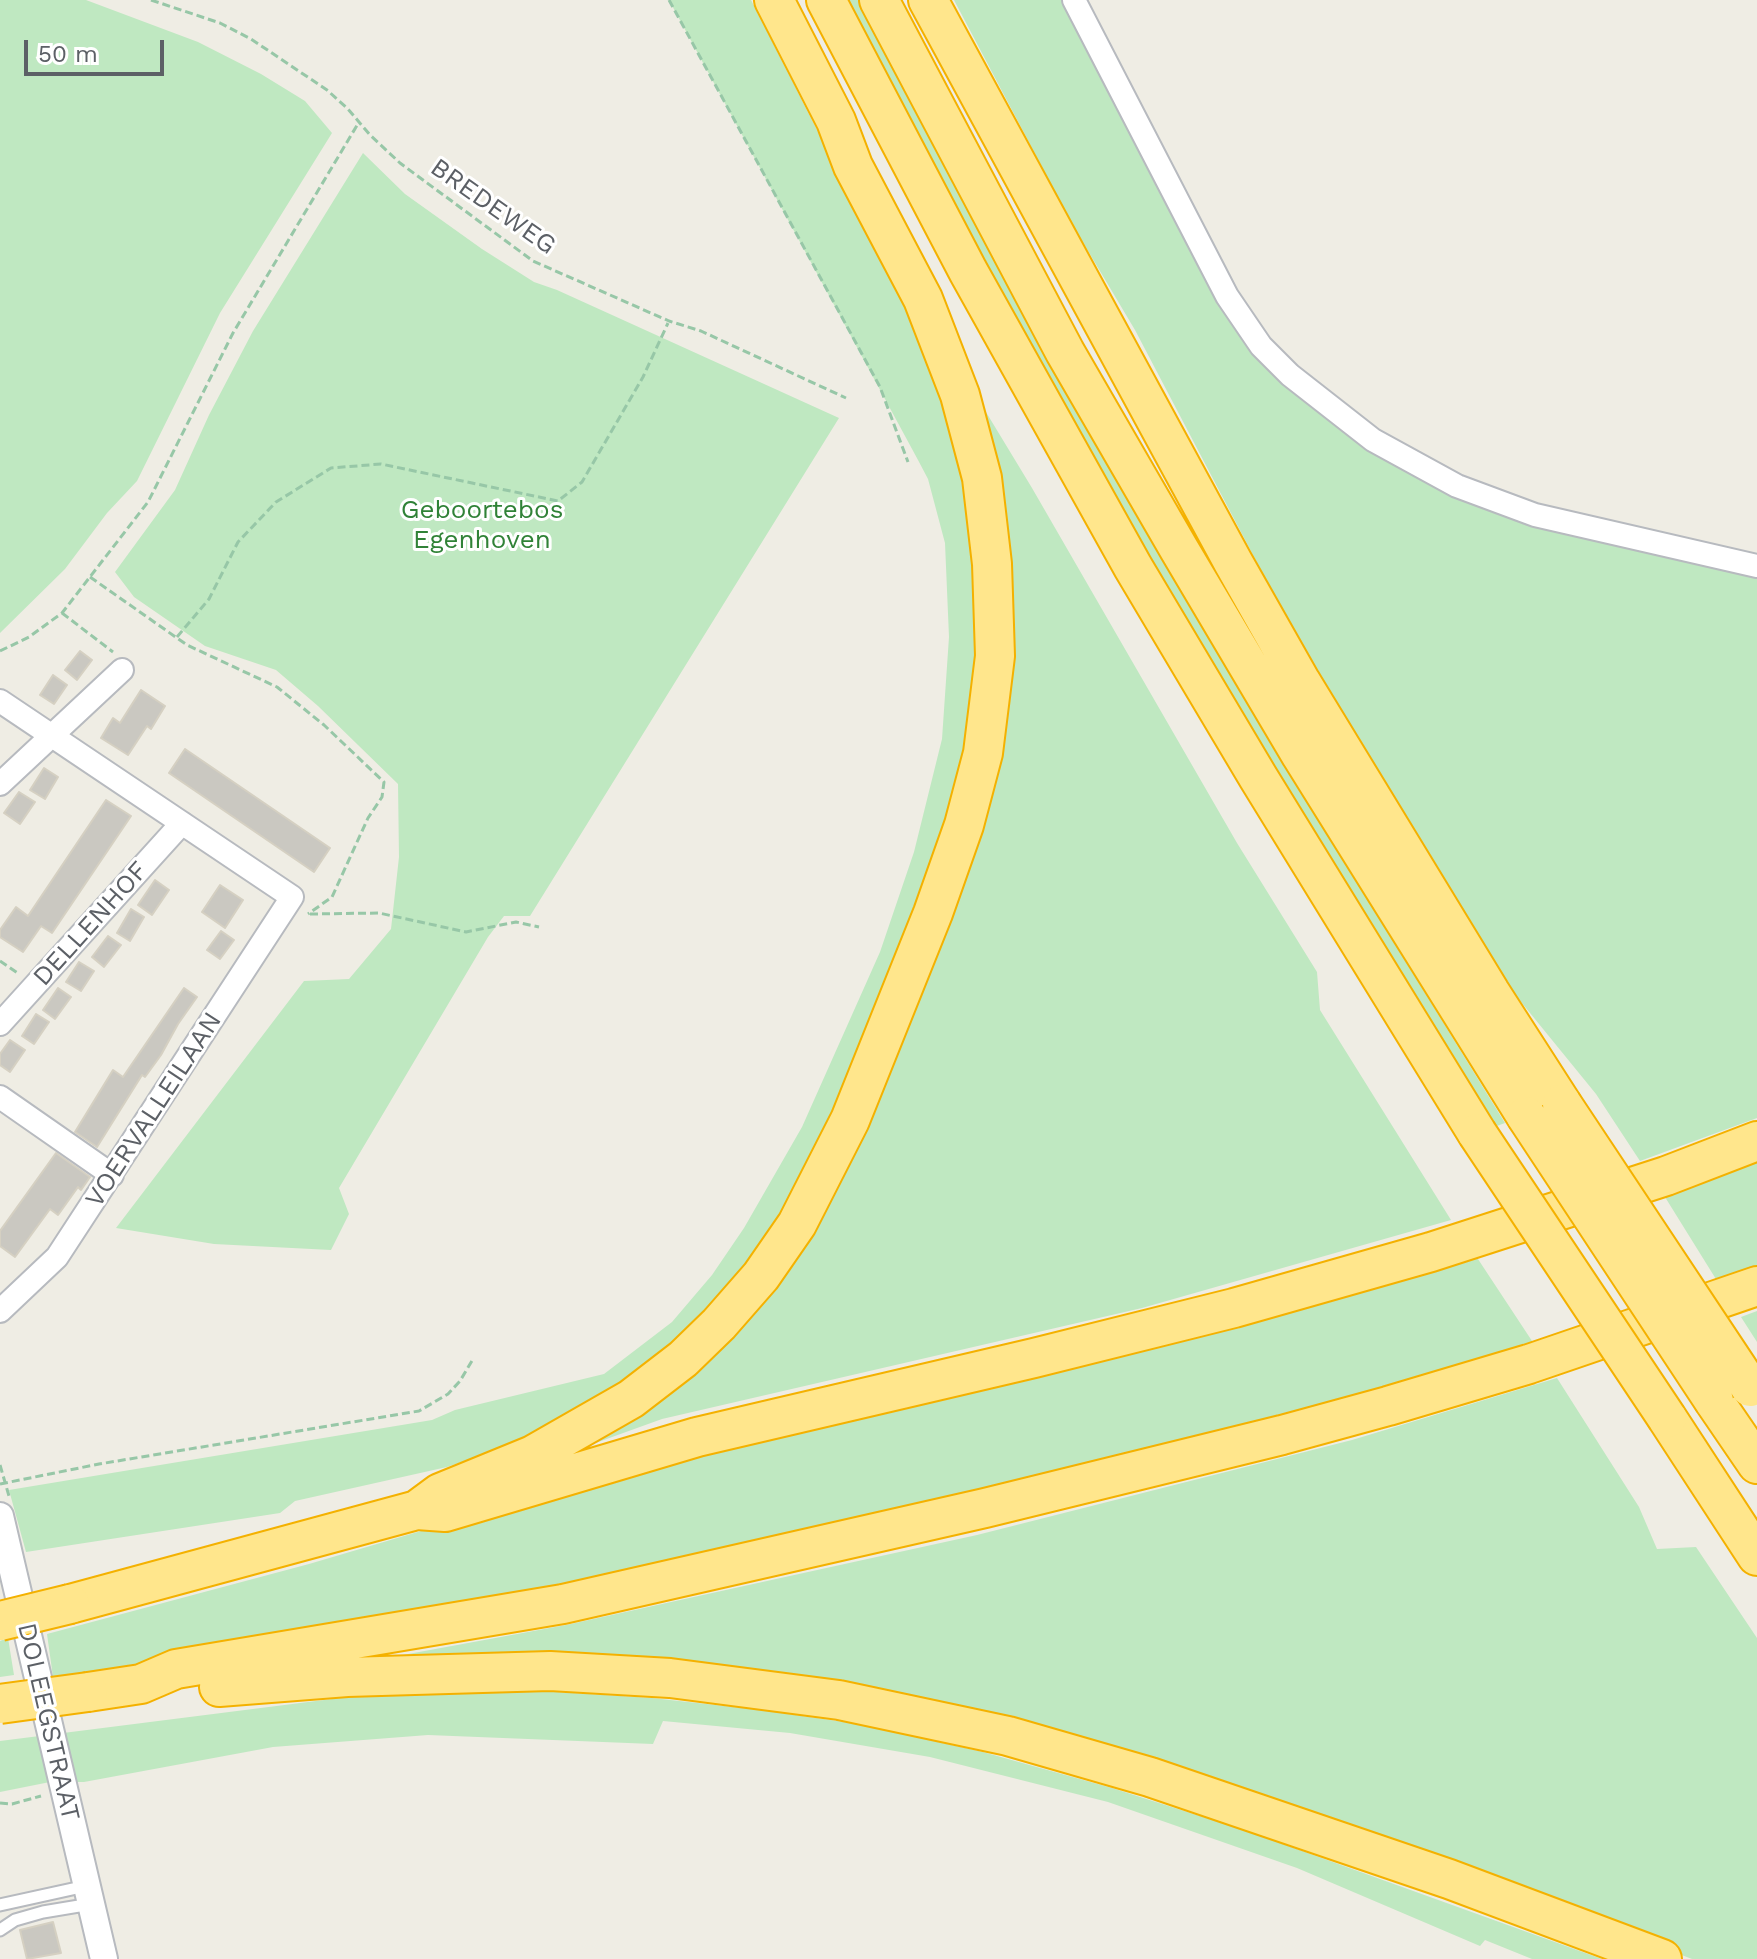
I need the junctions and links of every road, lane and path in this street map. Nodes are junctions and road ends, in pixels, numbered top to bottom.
1 (151, 0) edge
2 (669, 0) edge
3 (774, 0) edge
4 (826, 0) edge
5 (879, 0) edge
6 (928, 0) edge
7 (1074, 0) edge
8 (836, 121) junction
9 (359, 122) junction
10 (968, 271) junction
11 (669, 321) junction
12 (846, 398) dead end
13 (908, 462) dead end
14 (1757, 566) edge
15 (90, 577) junction
16 (62, 613) junction
17 (177, 637) junction
18 (0, 651) edge
19 (122, 670) joint
20 (0, 701) edge
21 (52, 735) junction
22 (0, 784) edge
23 (182, 823) junction
24 (539, 927) dead end
25 (0, 1024) edge
26 (0, 1097) edge
27 (1757, 1141) edge
28 (112, 1175) junction
29 (1757, 1286) edge
30 (0, 1311) edge
31 (473, 1359) dead end
32 (1753, 1391) edge
33 (1757, 1464) edge
34 (0, 1484) edge
35 (417, 1510) junction
36 (0, 1516) edge
37 (1757, 1556) edge
38 (0, 1621) edge
39 (141, 1684) junction
40 (0, 1704) edge
41 (64, 1789) junction
42 (0, 1803) edge
43 (89, 1895) junction
44 (0, 1905) edge
45 (0, 1930) edge
46 (104, 1959) edge
47 (1662, 1959) edge

1 - 9 path, BREDEWEG
2 - 13 path
3 - 8 highway
4 - 10 highway
5 - 33 highway, bridge
6 - 32 highway, bridge
7 - 14 street
8 - 10 highway
8 - 35 highway
9 - 11 path, BREDEWEG
9 - 15 path
10 - 37 highway, bridge
11 - 12 path, BREDEWEG
11 - 17 path
15 - 16 path
15 - 17 path
16 - 18 path
16 - 19 path
17 - 24 path
19 - 21 street
20 - 21 street
21 - 22 street
21 - 23 street
23 - 25 street, DELLENHOF
23 - 28 street, VOERVALLEILAAN
26 - 28 street
27 - 35 highway
28 - 30 street, VOERVALLEILAAN
29 - 39 highway
31 - 34 path
35 - 38 highway, bridge
36 - 41 street, DOLEEGSTRAAT
39 - 40 highway, bridge
39 - 47 highway
41 - 42 path
41 - 43 street, DOLEEGSTRAAT
43 - 44 lane
43 - 45 lane
43 - 46 street, DOLEEGSTRAAT

